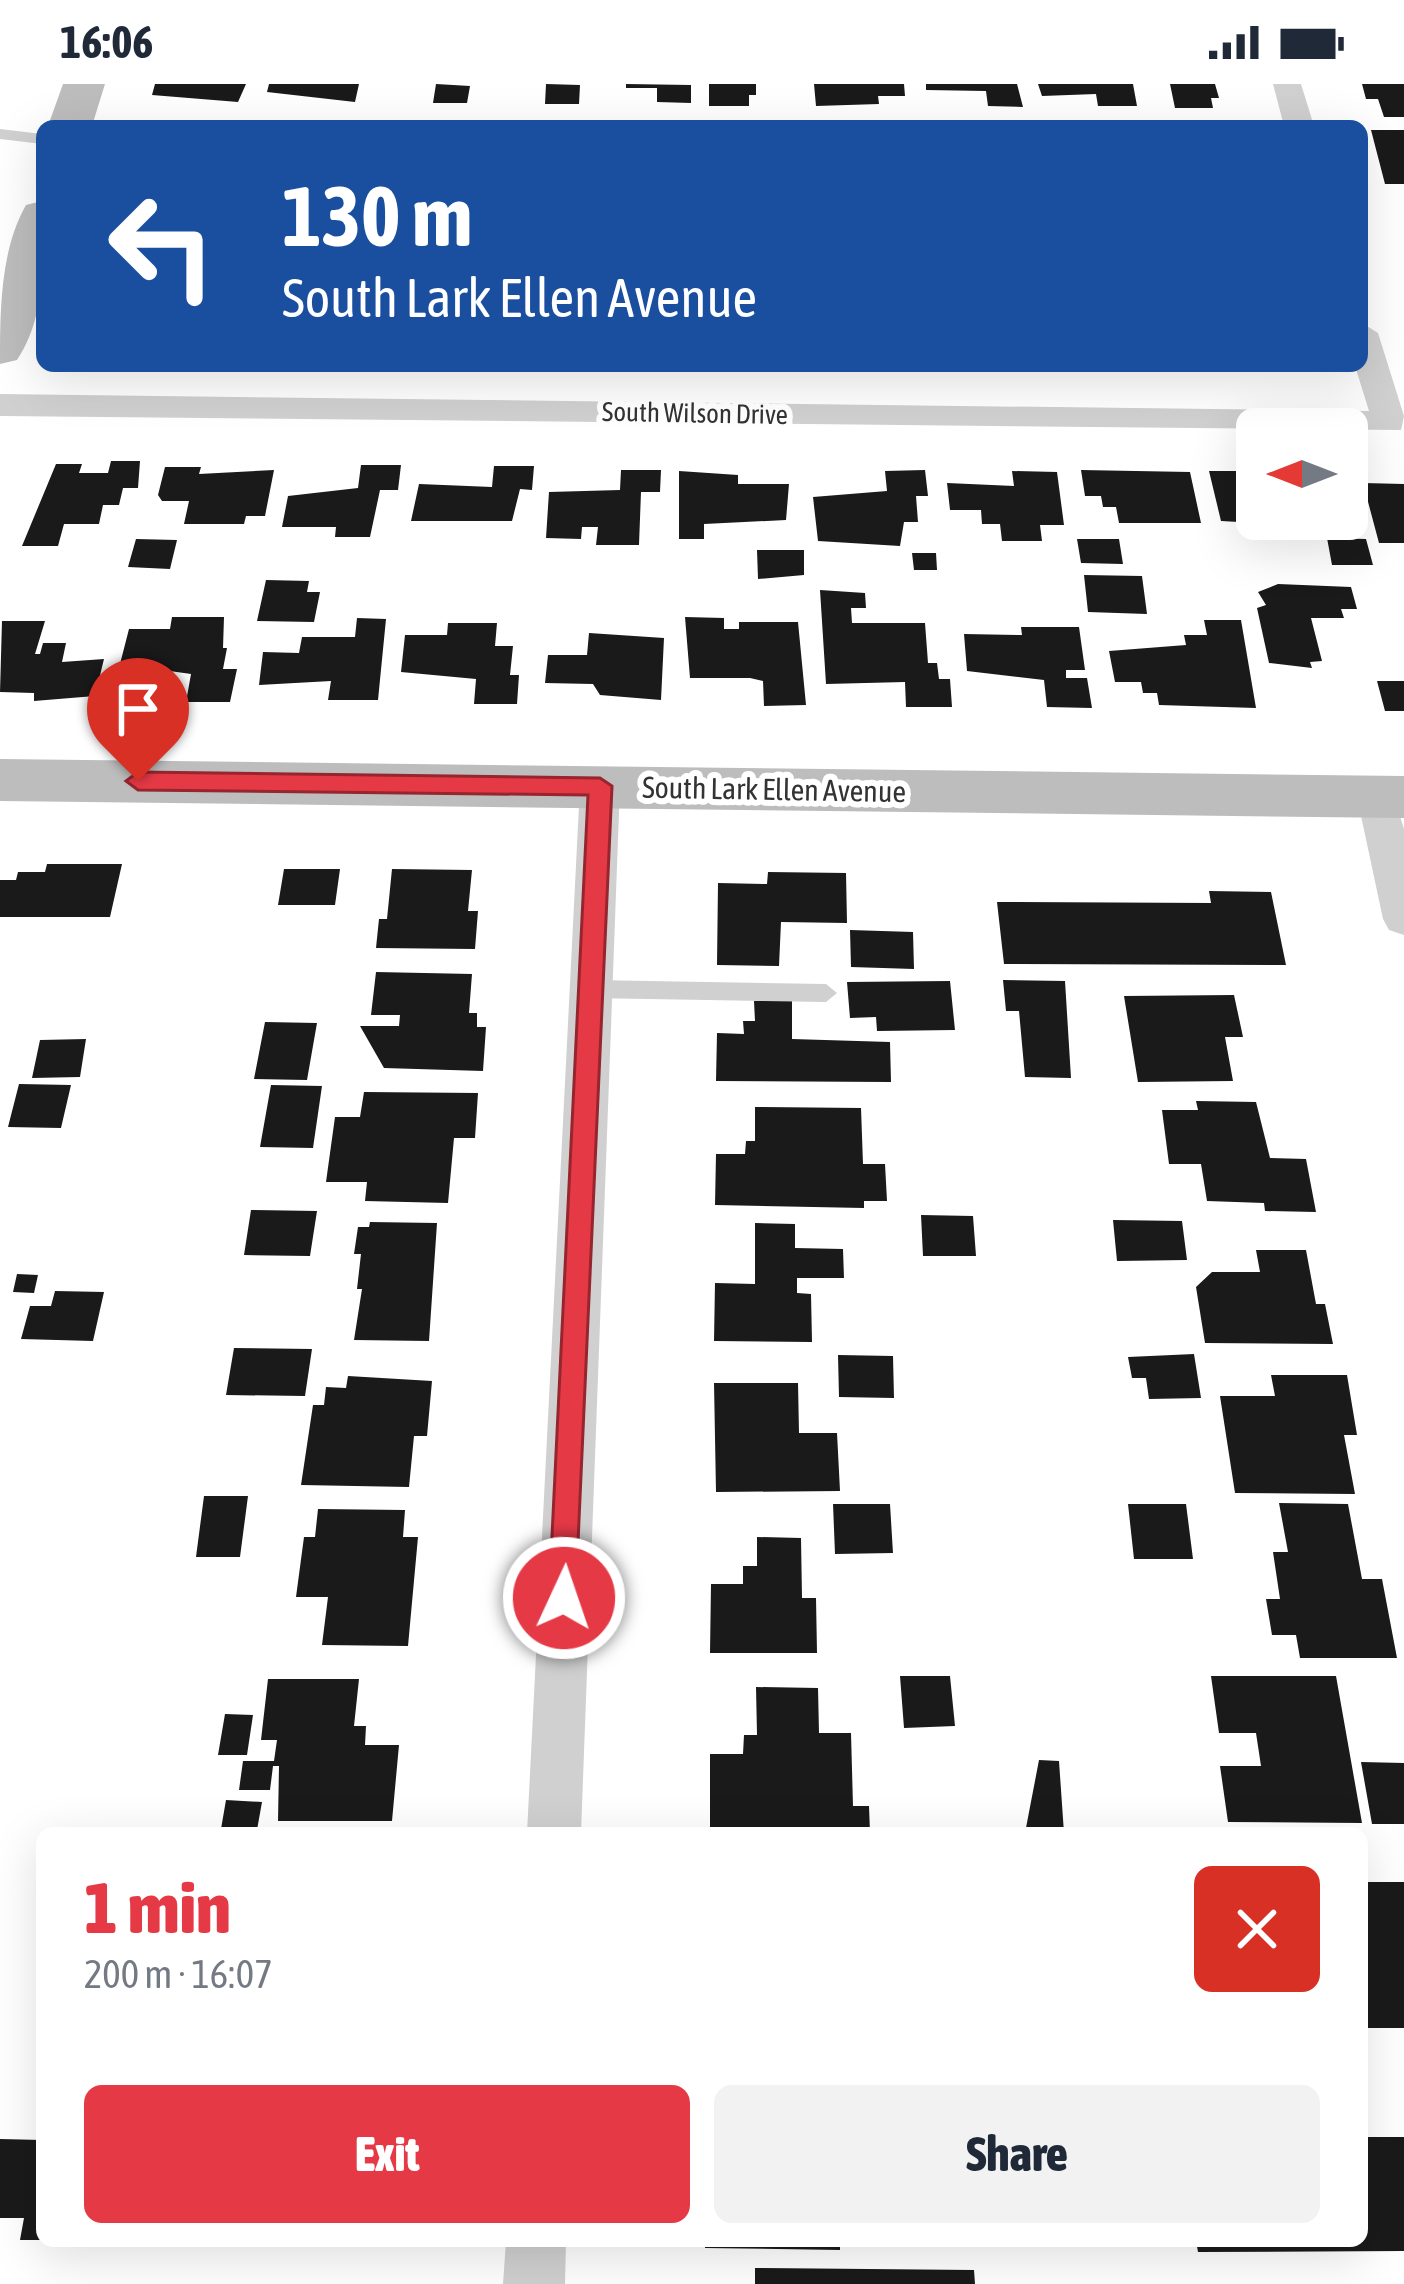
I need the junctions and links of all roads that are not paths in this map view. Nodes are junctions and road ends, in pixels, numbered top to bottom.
1 (84, 84) edge
2 (1287, 84) edge
3 (72, 120) edge
4 (1297, 120) edge
5 (0, 134) edge
6 (36, 139) edge
7 (36, 234) edge
8 (0, 348) edge
9 (1368, 353) edge
10 (0, 405) edge
11 (0, 780) edge
12 (600, 786) junction
13 (1390, 797) edge
14 (1404, 919) edge
15 (591, 988) junction
16 (826, 993) dead end
17 (554, 1827) edge
18 (536, 2247) edge
19 (534, 2284) edge

1 - 3 street
2 - 4 street
5 - 6 lane
7 - 8 street
9 - 10 street, South Wilson Drive
11 - 12 street, South Lark Ellen Avenue
12 - 13 street, South Lark Ellen Avenue
12 - 15 street
13 - 14 street
15 - 16 lane
15 - 17 street
18 - 19 street

